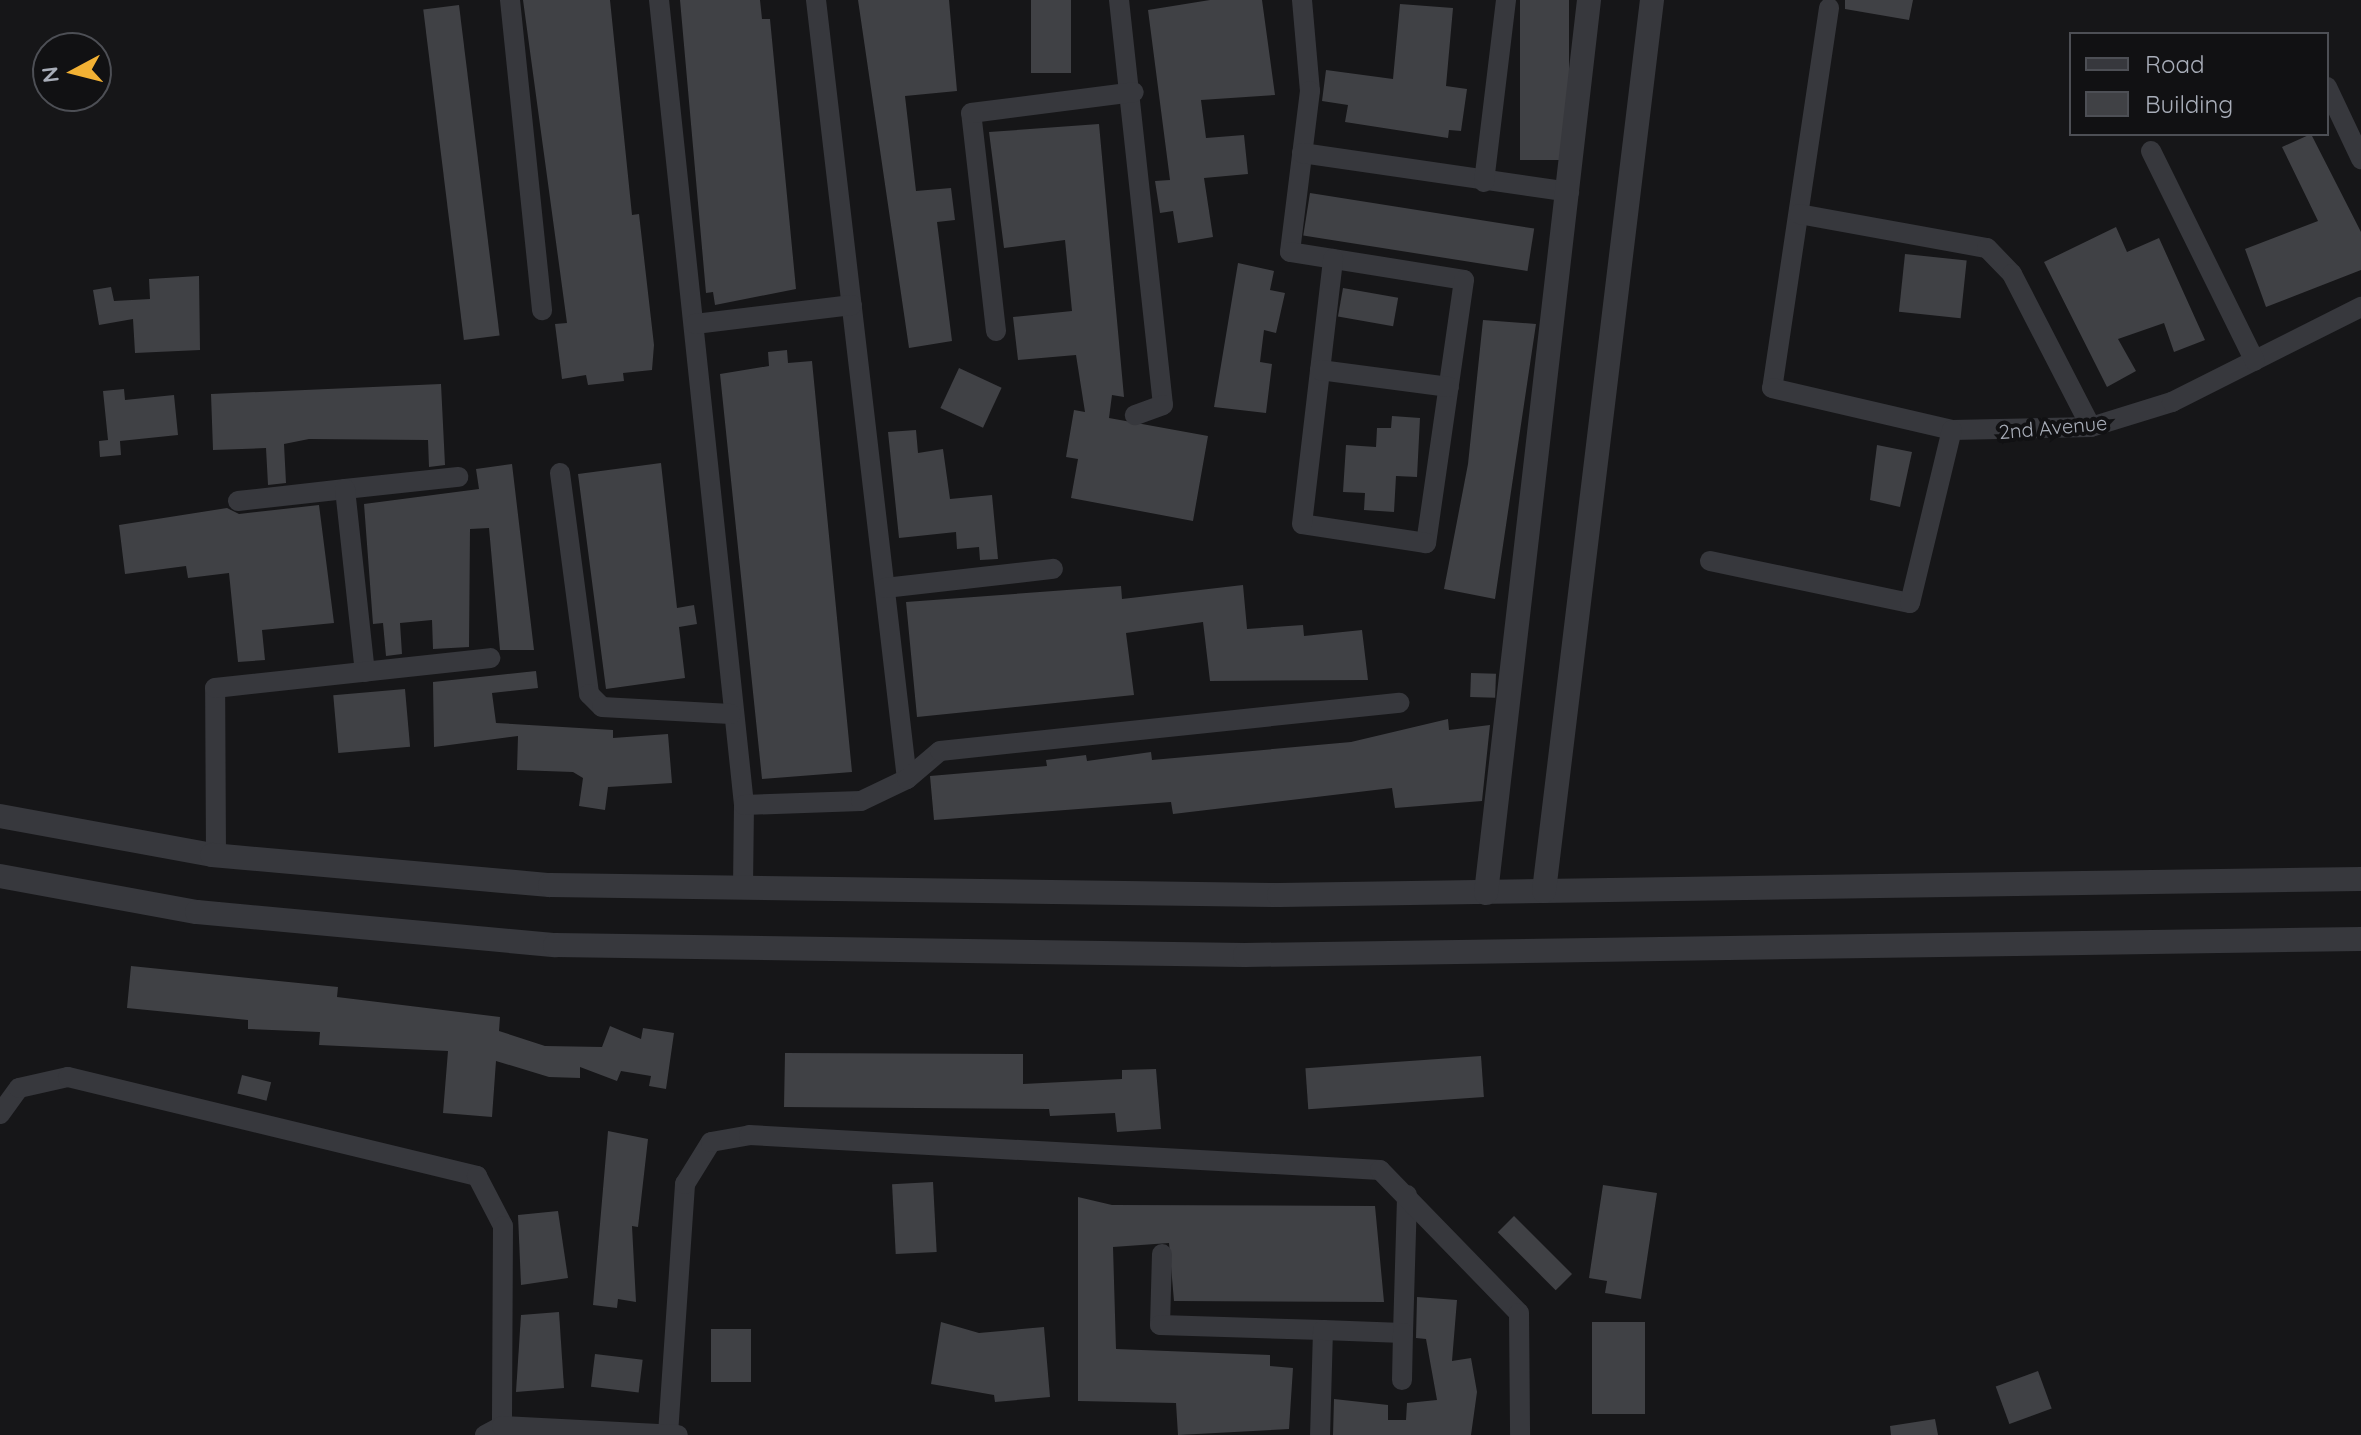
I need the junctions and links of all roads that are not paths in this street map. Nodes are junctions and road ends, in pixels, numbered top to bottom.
1 (510, 0) edge
2 (659, 0) edge
3 (816, 0) edge
4 (1119, 0) edge
5 (1302, 0) edge
6 (1506, 0) edge
7 (1589, 0) edge
8 (1652, 0) edge
9 (1829, 8) dead end
10 (2329, 91) edge
11 (1134, 92) junction
12 (2151, 151) dead end
13 (1302, 153) junction
14 (2361, 159) edge
15 (1484, 182) junction
16 (1569, 192) junction
17 (1799, 214) junction
18 (1333, 259) junction
19 (852, 305) junction
20 (2361, 307) edge
21 (542, 310) dead end
22 (695, 324) junction
23 (996, 331) dead end
24 (2255, 361) junction
25 (1320, 370) junction
26 (1449, 387) junction
27 (1135, 415) dead end
28 (2091, 427) junction
29 (1952, 430) junction
30 (560, 473) dead end
31 (458, 477) dead end
32 (345, 489) junction
33 (238, 501) dead end
34 (1710, 561) dead end
35 (1053, 569) dead end
36 (885, 588) junction
37 (490, 658) dead end
38 (365, 672) junction
39 (1399, 703) dead end
40 (731, 714) junction
41 (907, 779) junction
42 (744, 805) junction
43 (0, 816) edge
44 (216, 855) junction
45 (0, 876) edge
46 (2361, 879) edge
47 (743, 885) junction
48 (1544, 891) junction
49 (1486, 893) junction
50 (2361, 939) edge
51 (0, 1114) edge
52 (1407, 1195) junction
53 (1162, 1254) dead end
54 (1323, 1330) junction
55 (1403, 1333) junction
56 (1402, 1380) dead end
57 (493, 1430) edge
58 (668, 1434) edge
59 (678, 1435) edge
60 (1320, 1435) edge
61 (1520, 1435) edge

1 - 21 street
2 - 22 street
3 - 19 street
4 - 11 street
5 - 13 street
6 - 15 street
7 - 16 street
8 - 48 street
9 - 17 street
10 - 14 street
11 - 23 street
11 - 27 street
12 - 24 street
13 - 15 street
13 - 18 street
15 - 16 street
16 - 49 street
17 - 28 street
17 - 29 street, 2nd Avenue
18 - 25 street
18 - 26 street
19 - 22 street
19 - 36 street
20 - 24 street, 2nd Avenue
22 - 40 street
24 - 28 street, 2nd Avenue
25 - 26 street
25 - 26 street
28 - 29 street, 2nd Avenue
29 - 34 street
30 - 40 street
31 - 32 street
32 - 33 street
32 - 38 street
35 - 36 street
36 - 41 street
37 - 38 street
38 - 44 street
39 - 41 street
40 - 42 street
41 - 42 street
42 - 47 street
43 - 44 street
44 - 47 street
45 - 50 street
46 - 48 street
47 - 49 street
48 - 49 street
51 - 57 street
52 - 55 street
52 - 58 street
52 - 61 street
53 - 54 street
54 - 55 street
54 - 60 street
55 - 56 street
57 - 58 street
58 - 59 street

